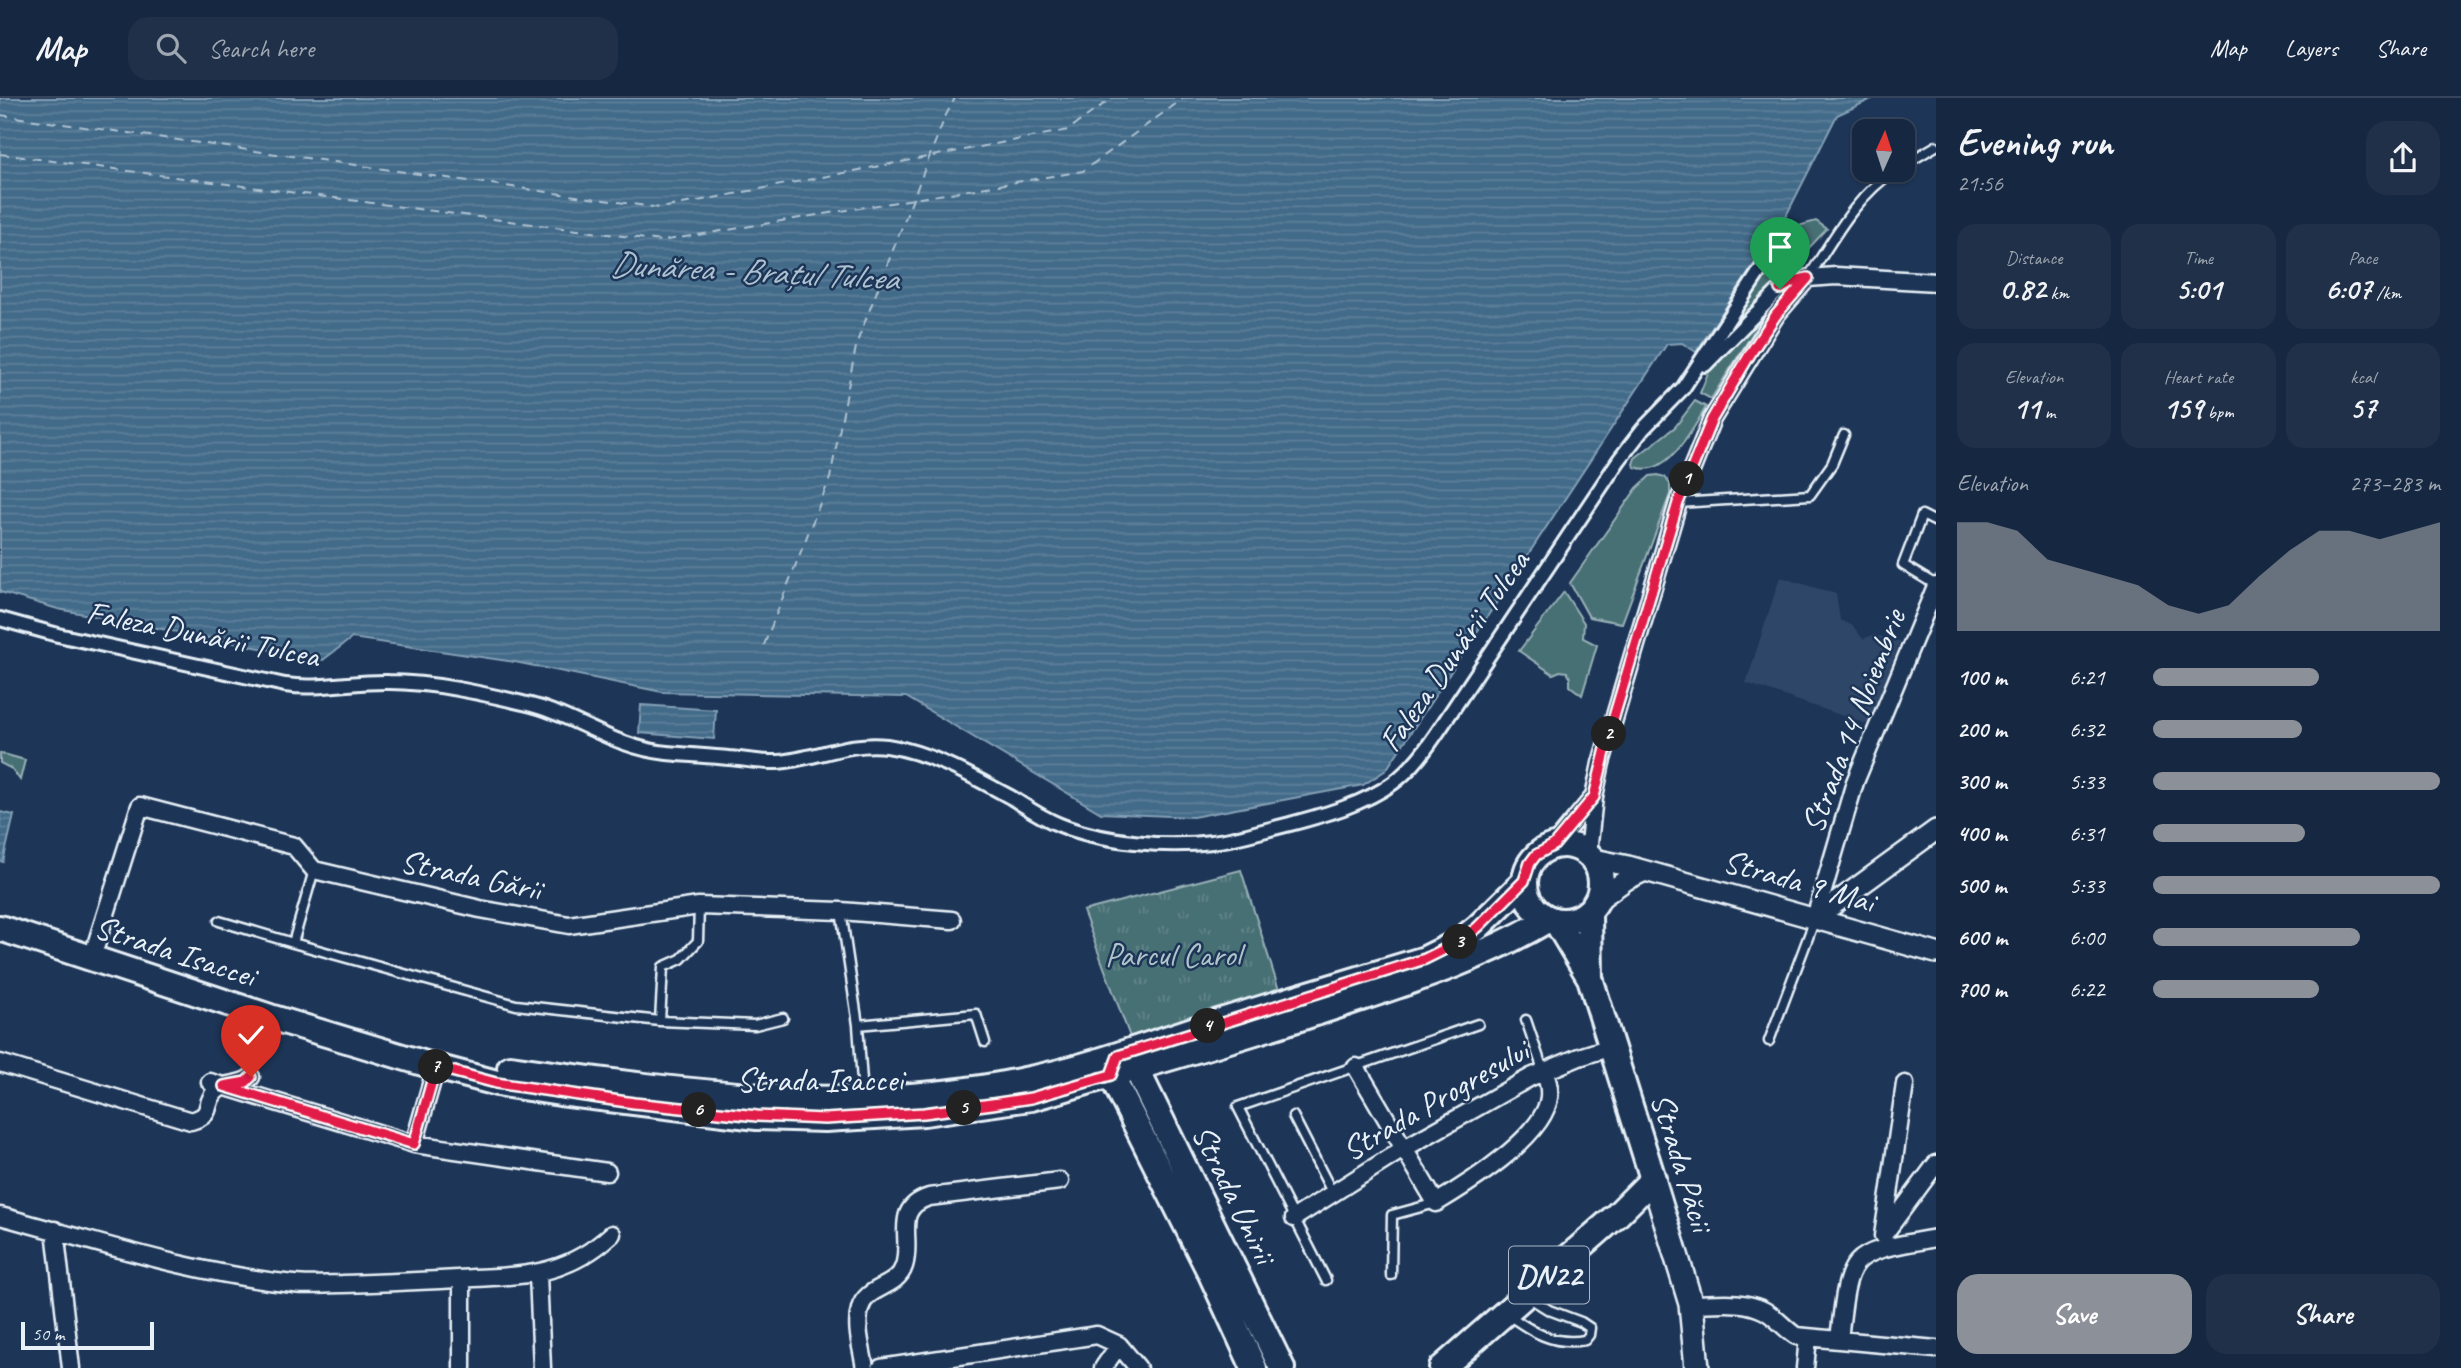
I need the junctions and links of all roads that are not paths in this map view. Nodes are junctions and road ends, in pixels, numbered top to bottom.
1 (1936, 146) edge
2 (1915, 158) edge
3 (1880, 182) edge
4 (1787, 228) dead end
5 (1808, 278) junction
6 (1936, 282) edge
7 (1683, 388) junction
8 (1844, 435) dead end
9 (1678, 503) junction
10 (1936, 522) edge
11 (1936, 586) edge
12 (0, 619) edge
13 (1594, 797) junction
14 (1936, 830) edge
15 (1554, 845) junction
16 (1591, 856) junction
17 (314, 870) junction
18 (1645, 871) junction
19 (1524, 881) junction
20 (699, 905) junction
21 (1593, 906) junction
22 (841, 911) junction
23 (0, 912) edge
24 (1815, 918) junction
25 (952, 920) dead end
26 (1553, 920) junction
27 (219, 921) dead end
28 (0, 928) edge
29 (293, 943) junction
30 (96, 945) junction
31 (1936, 953) edge
32 (1590, 978) junction
33 (783, 1018) dead end
34 (1526, 1020) dead end
35 (660, 1021) junction
36 (1478, 1024) dead end
37 (858, 1025) junction
38 (1769, 1041) dead end
39 (985, 1042) dead end
40 (1611, 1047) junction
41 (0, 1063) edge
42 (1118, 1064) junction
43 (436, 1067) junction
44 (1356, 1067) junction
45 (1543, 1070) junction
46 (251, 1077) dead end
47 (217, 1084) junction
48 (1905, 1084) dead end
49 (863, 1099) junction
50 (1293, 1116) dead end
51 (414, 1144) junction
52 (1403, 1149) junction
53 (1936, 1164) edge
54 (607, 1172) dead end
55 (1653, 1179) junction
56 (1060, 1181) dead end
57 (1332, 1194) junction
58 (1436, 1203) junction
59 (0, 1216) edge
60 (1294, 1218) junction
61 (55, 1230) junction
62 (612, 1234) dead end
63 (1936, 1238) edge
64 (1882, 1242) junction
65 (538, 1274) junction
66 (1391, 1275) dead end
67 (461, 1279) junction
68 (1326, 1280) dead end
69 (1526, 1295) junction
70 (1691, 1304) junction
71 (1505, 1313) junction
72 (1808, 1338) junction
73 (1839, 1340) junction
74 (1119, 1345) junction
75 (1936, 1349) edge
76 (71, 1368) edge
77 (462, 1368) edge
78 (542, 1368) edge
79 (865, 1368) edge
80 (881, 1368) edge
81 (1103, 1368) edge
82 (1138, 1368) edge
83 (1254, 1368) edge
84 (1282, 1368) edge
85 (1442, 1368) edge
86 (1697, 1368) edge
87 (1805, 1368) edge

1 - 2 lane
3 - 5 lane
4 - 7 street, Faleza Dunării Tulcea
5 - 6 street
5 - 7 street
5 - 9 street
7 - 12 street, Faleza Dunării Tulcea
8 - 9 lane
9 - 13 street
10 - 11 lane
11 - 24 street, Strada 14 Noiembrie
13 - 15 street
13 - 16 street
14 - 24 street
15 - 16 main road
15 - 19 main road
16 - 18 street, Strada 9 Mai
16 - 21 main road
17 - 20 street, Strada Gării
17 - 29 lane
17 - 30 street
18 - 21 street
18 - 24 street, Strada 9 Mai
19 - 26 main road
19 - 42 main road, Strada Isaccei
20 - 22 street, Strada Gării
20 - 35 lane
21 - 26 main road
21 - 32 main road, Strada Păcii
22 - 25 street, Strada Gării
22 - 37 lane
23 - 30 main road, Strada Isaccei
24 - 31 street, Strada 9 Mai
24 - 38 lane
26 - 32 main road, Strada Păcii
26 - 42 main road, Strada Isaccei
27 - 29 lane
28 - 43 main road, Strada Isaccei
29 - 35 lane
30 - 49 main road, Strada Isaccei
32 - 40 main road, Strada Păcii
33 - 35 lane
34 - 45 lane
36 - 44 lane
37 - 39 lane
37 - 49 lane
40 - 45 street, Strada Progresului
40 - 55 main road, Strada Păcii
41 - 47 street
42 - 43 main road, Strada Isaccei
42 - 49 main road, Strada Isaccei
42 - 83 main road, Strada Unirii
42 - 84 main road, Strada Unirii
43 - 51 street
44 - 52 street
44 - 60 lane
45 - 52 street, Strada Progresului
45 - 58 street
46 - 47 street
47 - 51 street
48 - 64 street
50 - 57 lane
51 - 54 street
52 - 57 street, Strada Progresului
52 - 58 street
53 - 64 street
55 - 69 main road, DN22
55 - 70 main road, Strada Păcii
56 - 79 street
57 - 60 street, Strada Progresului
58 - 66 lane
59 - 61 street
60 - 68 lane
61 - 67 street
61 - 76 street
62 - 65 street
63 - 64 street
64 - 73 street
65 - 67 street
65 - 78 street
67 - 77 street
69 - 71 main road, DN22
69 - 71 lane
70 - 72 street
70 - 86 main road, Strada Păcii
71 - 85 main road, DN22
72 - 73 street
72 - 87 street
73 - 75 street
74 - 80 street
74 - 81 street
74 - 82 street

